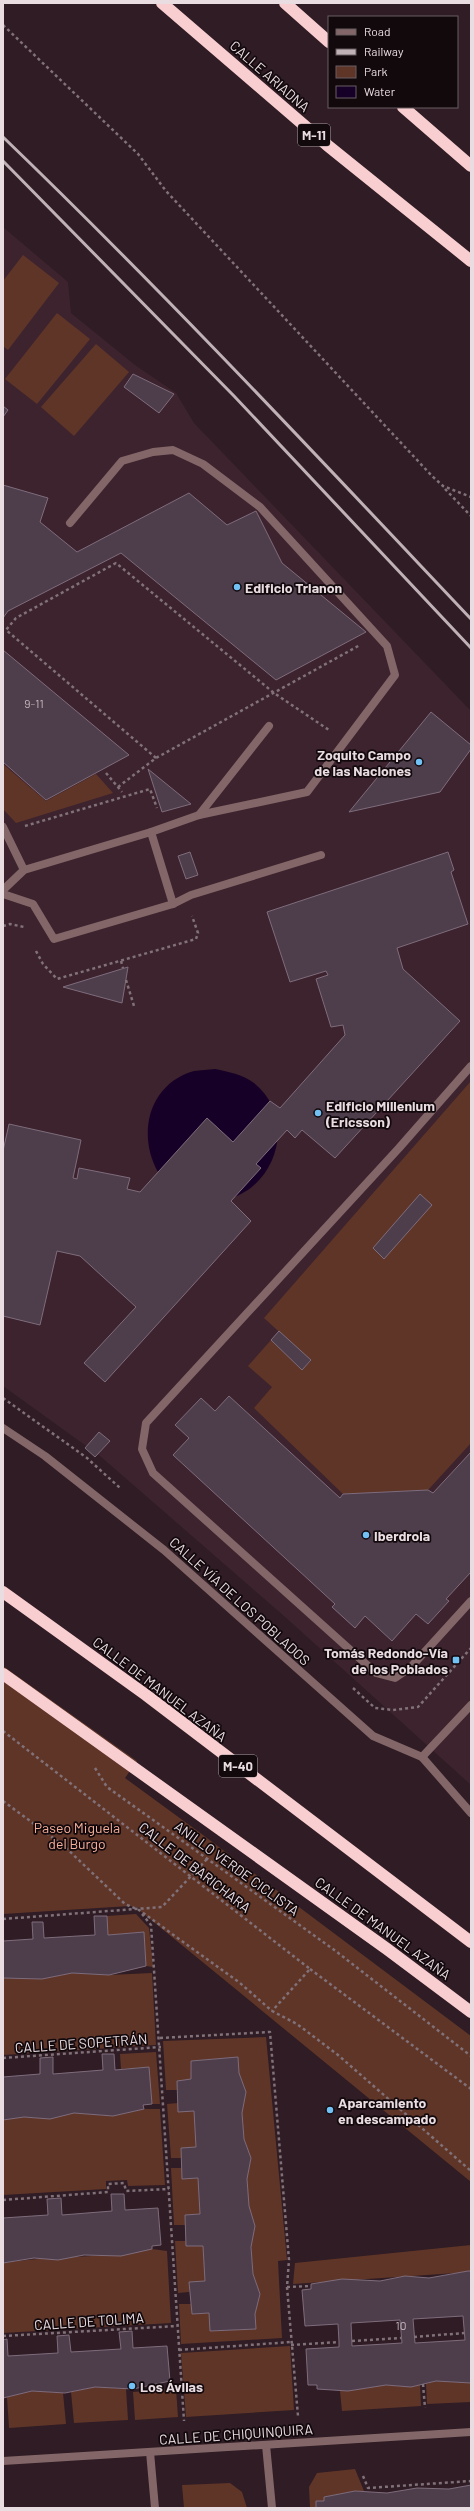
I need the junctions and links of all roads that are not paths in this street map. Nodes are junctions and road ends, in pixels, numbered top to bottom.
1 (162, 3) edge
2 (285, 3) edge
3 (328, 41) edge
4 (404, 108) edge
5 (471, 166) edge
6 (471, 261) edge
7 (70, 523) dead end
8 (269, 726) dead end
9 (199, 815) junction
10 (5, 829) edge
11 (151, 832) junction
12 (321, 855) dead end
13 (24, 870) junction
14 (3, 890) edge
15 (3, 894) edge
16 (173, 904) junction
17 (471, 1066) edge
18 (3, 1428) edge
19 (3, 1592) edge
20 (471, 1601) edge
21 (3, 1674) edge
22 (471, 1705) edge
23 (422, 1757) junction
24 (471, 1814) edge
25 (471, 1942) edge
26 (471, 2012) edge
27 (471, 2432) edge
28 (266, 2445) junction
29 (150, 2452) junction
30 (3, 2461) edge
31 (155, 2508) edge
32 (272, 2508) edge

1 - 6 highway, CALLE ARIADNA / M-11
2 - 3 highway
4 - 5 highway
7 - 9 street
8 - 9 street
9 - 11 street
10 - 13 street
11 - 13 street
11 - 16 street
12 - 16 street
13 - 14 street
15 - 16 street
17 - 20 street
18 - 23 street, CALLE VÍA DE LOS POBLADOS
19 - 25 highway, CALLE DE MANUEL AZAÑA / M-40
21 - 26 highway, CALLE DE MANUEL AZAÑA
22 - 23 street
23 - 24 street, CALLE VÍA DE LOS POBLADOS
27 - 28 street, CALLE DE CHIQUINQUIRA
28 - 29 street, CALLE DE CHIQUINQUIRA
28 - 32 street
29 - 30 street, CALLE DE CHIQUINQUIRA
29 - 31 street

